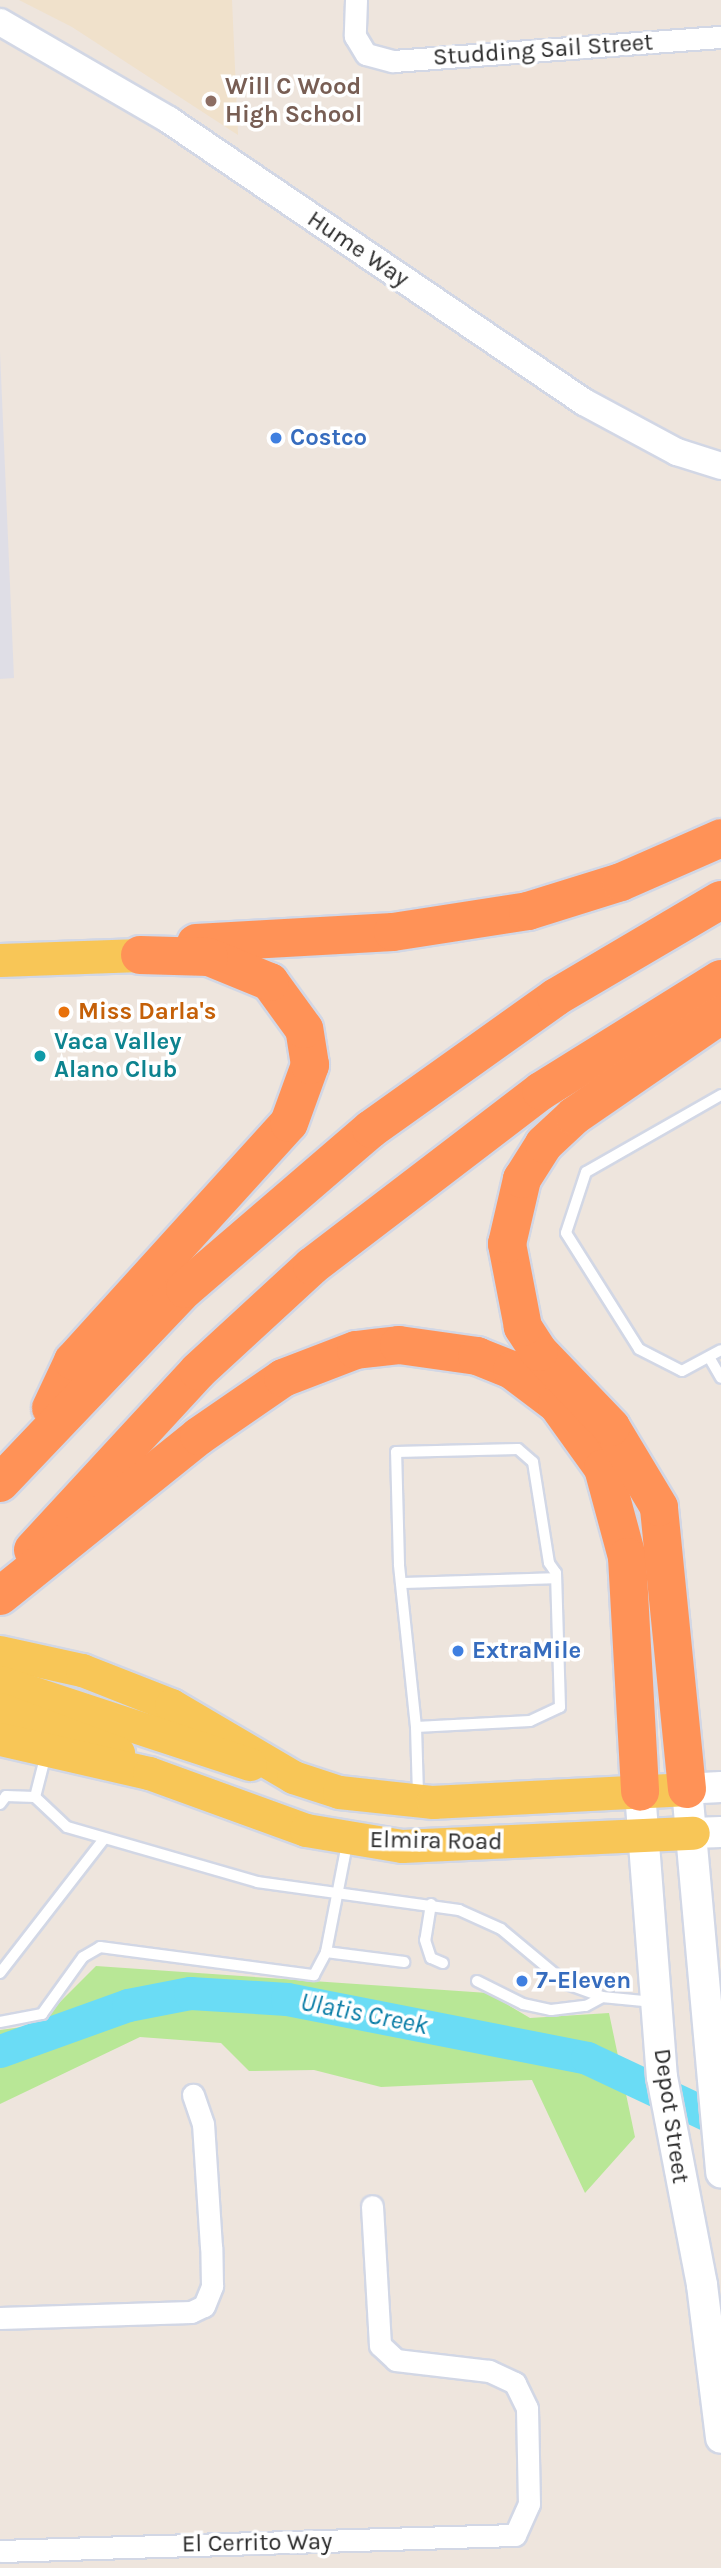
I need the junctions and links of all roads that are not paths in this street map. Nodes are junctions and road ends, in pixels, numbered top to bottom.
1 (356, 0) edge
2 (0, 22) edge
3 (721, 37) edge
4 (721, 466) edge
5 (721, 838) edge
6 (721, 900) edge
7 (140, 955) junction
8 (0, 960) edge
9 (721, 979) edge
10 (721, 1015) edge
11 (721, 1095) edge
12 (721, 1350) edge
13 (709, 1357) junction
14 (721, 1378) edge
15 (35, 1443) junction
16 (0, 1483) edge
17 (556, 1578) junction
18 (401, 1583) junction
19 (0, 1589) edge
20 (0, 1596) edge
21 (0, 1652) edge
22 (0, 1682) edge
23 (0, 1709) edge
24 (416, 1727) junction
25 (0, 1739) edge
26 (47, 1751) junction
27 (149, 1773) junction
28 (293, 1777) junction
29 (704, 1788) edge
30 (640, 1792) junction
31 (35, 1797) junction
32 (418, 1801) junction
33 (0, 1804) edge
34 (707, 1833) edge
35 (643, 1836) junction
36 (348, 1838) junction
37 (103, 1840) junction
38 (334, 1892) junction
39 (431, 1904) junction
40 (326, 1952) junction
41 (404, 1962) dead end
42 (443, 1963) dead end
43 (0, 1973) edge
44 (477, 1981) dead end
45 (601, 1997) junction
46 (656, 2003) junction
47 (0, 2022) edge
48 (193, 2095) dead end
49 (721, 2172) edge
50 (372, 2206) dead end
51 (0, 2318) edge
52 (721, 2438) edge
53 (0, 2552) edge

1 - 3 street, Studding Sail Street
2 - 4 street, Hume Way
5 - 7 highway
6 - 15 highway
7 - 8 main road
7 - 15 highway
9 - 19 highway
10 - 29 highway
11 - 13 lane
12 - 13 lane
13 - 14 lane
15 - 16 highway
17 - 18 lane
17 - 18 lane
17 - 24 lane
18 - 24 lane
20 - 30 highway
21 - 28 main road, Elmira Road
22 - 28 main road, Elmira Road
23 - 27 main road, Elmira Road
24 - 32 lane
25 - 26 main road, Elmira Road
26 - 27 main road, Elmira Road
26 - 31 lane
27 - 36 main road, Elmira Road
28 - 32 main road, Elmira Road
29 - 30 main road, Elmira Road
29 - 34 main road, Depot Street
30 - 32 main road, Elmira Road
30 - 35 main road, Depot Street
31 - 33 lane
31 - 37 lane
34 - 35 main road, Elmira Road
34 - 49 main road, Depot Street
35 - 36 main road, Elmira Road
35 - 46 main road, Depot Street
36 - 38 lane
37 - 38 lane
37 - 43 lane
38 - 39 lane
38 - 40 lane
39 - 42 lane
39 - 45 lane
40 - 41 lane
40 - 47 lane
44 - 45 lane
45 - 46 lane
46 - 52 main road, Depot Street
48 - 51 street
50 - 53 street, El Cerrito Way

